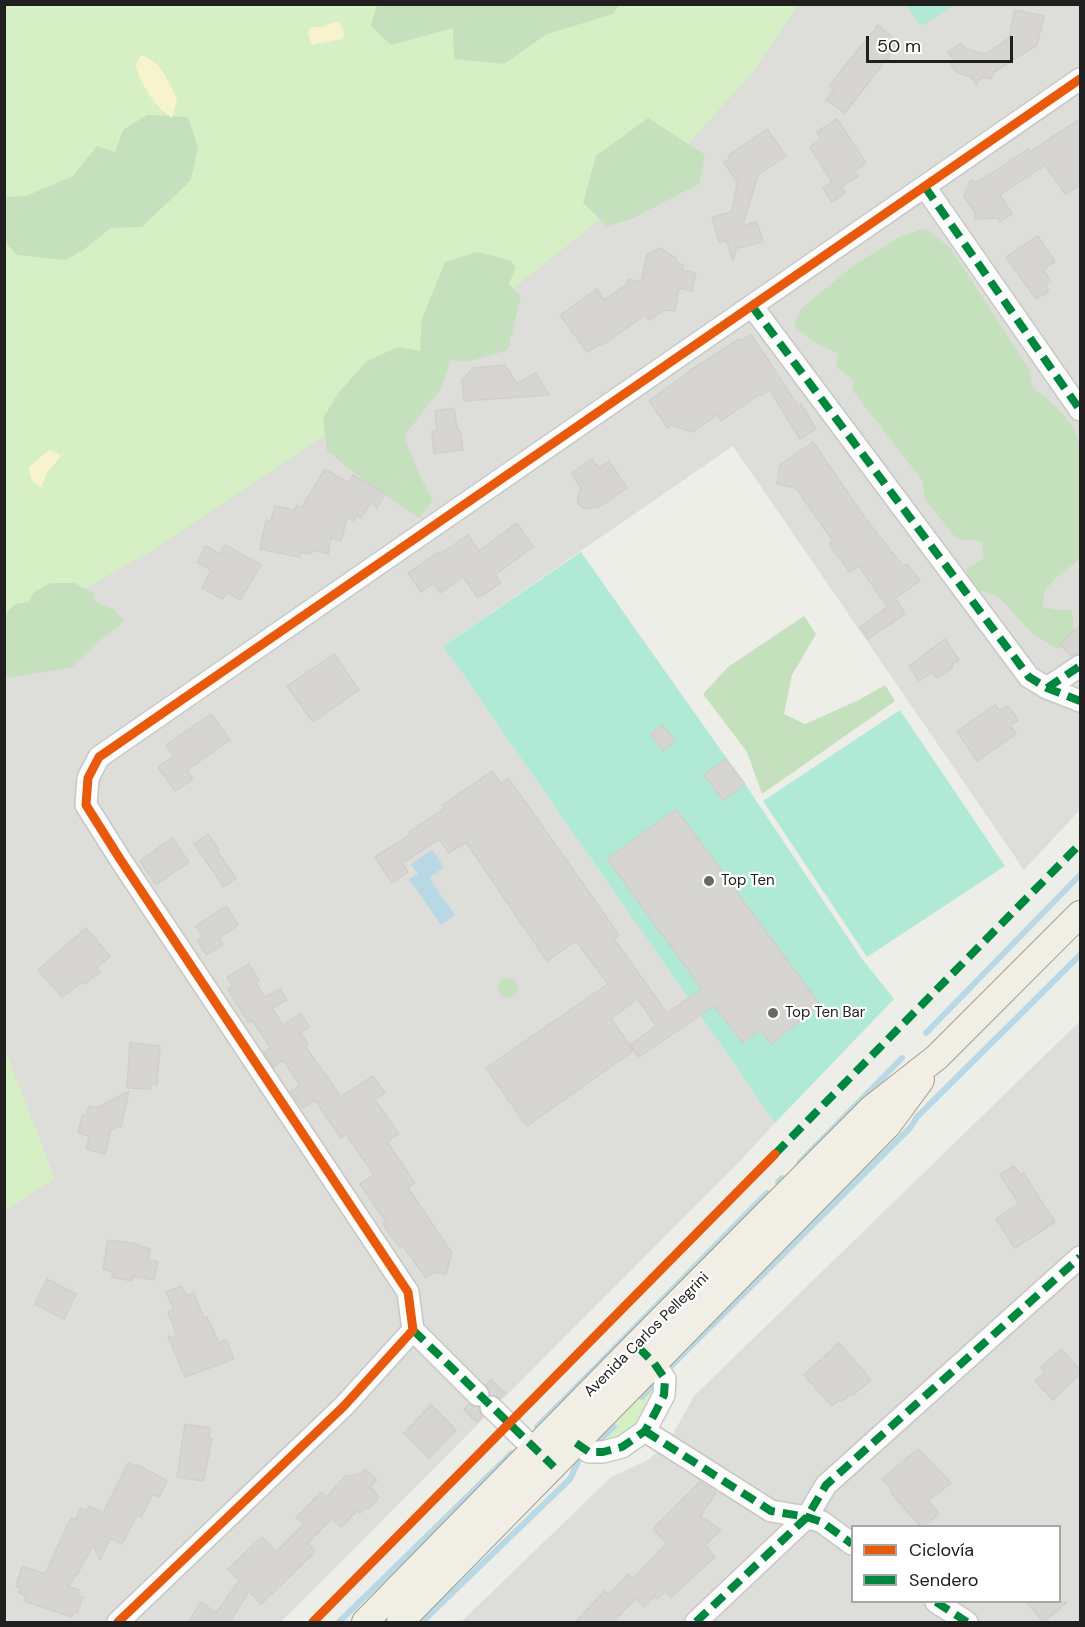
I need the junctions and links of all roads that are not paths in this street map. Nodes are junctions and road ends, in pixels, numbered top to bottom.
1 (1080, 79) edge
2 (925, 187) junction
3 (752, 306) junction
4 (1080, 410) edge
5 (1080, 666) edge
6 (1047, 688) junction
7 (1080, 701) edge
8 (1080, 914) edge
9 (1080, 1257) edge
10 (413, 1330) junction
11 (645, 1354) junction
12 (645, 1431) junction
13 (576, 1443) junction
14 (534, 1450) junction
15 (554, 1467) junction
16 (807, 1517) junction
17 (851, 1543) edge
18 (937, 1603) edge
19 (118, 1623) edge
20 (365, 1623) edge
21 (400, 1623) edge
22 (696, 1623) edge
23 (967, 1623) edge

1 - 2 street
2 - 3 street
2 - 4 street
3 - 6 street
3 - 10 street
5 - 6 street
6 - 7 street
8 - 11 main road, Avenida Carlos Pellegrini
9 - 16 street
10 - 14 street
10 - 19 street
11 - 12 street
11 - 13 main road, Avenida Carlos Pellegrini
11 - 14 main road, Avenida Carlos Pellegrini
12 - 13 street
12 - 16 street
13 - 15 main road, Avenida Carlos Pellegrini
14 - 15 street
14 - 20 main road, Avenida Carlos Pellegrini
15 - 21 main road, Avenida Carlos Pellegrini
16 - 17 street
16 - 22 street
18 - 23 street

